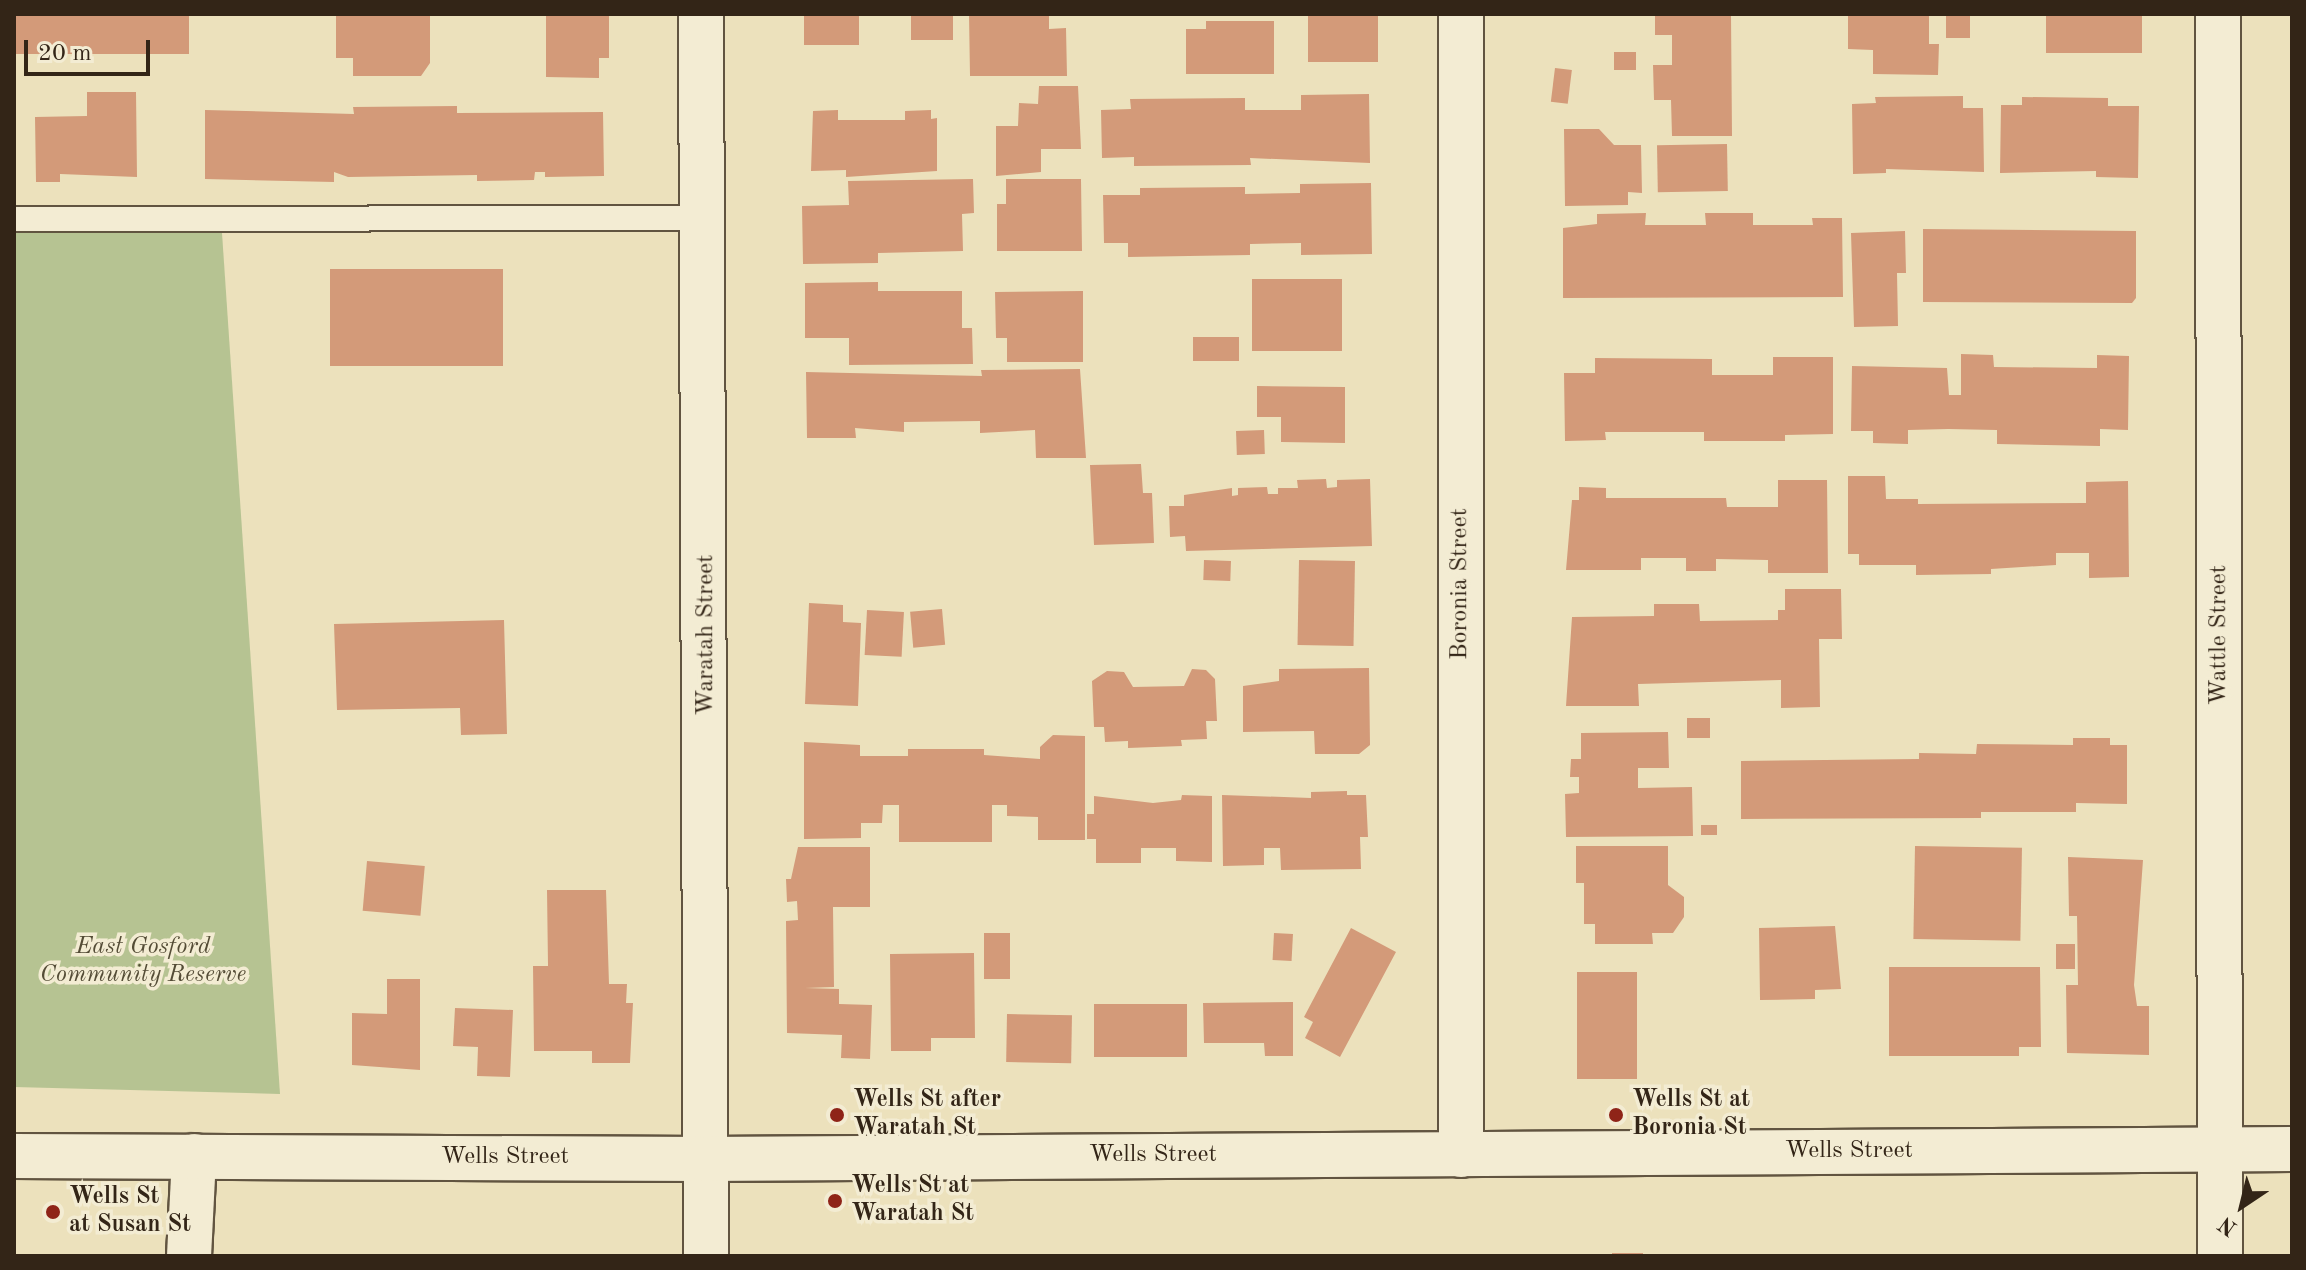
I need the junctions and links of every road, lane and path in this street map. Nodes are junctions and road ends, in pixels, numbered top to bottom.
1 (701, 14) edge
2 (1461, 14) edge
3 (2218, 14) edge
4 (704, 218) junction
5 (14, 219) edge
6 (2222, 1149) junction
7 (2292, 1149) edge
8 (1461, 1155) junction
9 (14, 1156) edge
10 (194, 1156) junction
11 (705, 1159) junction
12 (189, 1256) edge
13 (706, 1256) edge
14 (2220, 1256) edge

1 - 4 street, Waratah Street
2 - 8 street, Boronia Street
3 - 6 street, Wattle Street
4 - 5 lane
4 - 11 street, Waratah Street
6 - 7 street, Wells Street
6 - 8 street, Wells Street
6 - 14 street, Wattle Street
8 - 11 street, Wells Street
9 - 10 street, Wells Street
10 - 11 street, Wells Street
10 - 12 street
11 - 13 street, Waratah Street

